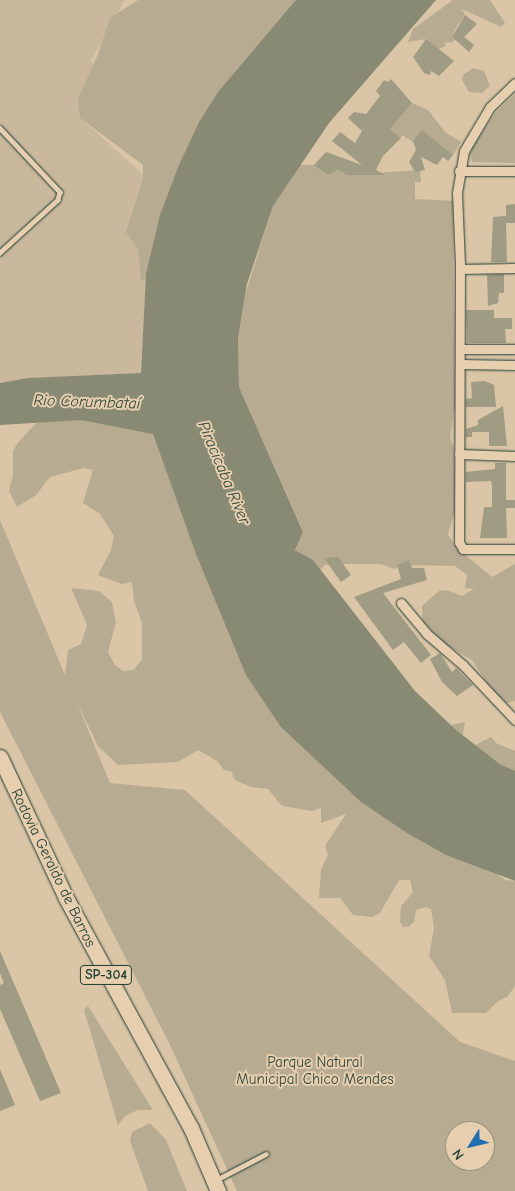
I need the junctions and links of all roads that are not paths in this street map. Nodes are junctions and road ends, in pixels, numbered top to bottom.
1 (515, 83) edge
2 (0, 128) edge
3 (459, 171) junction
4 (515, 171) edge
5 (0, 253) edge
6 (515, 268) edge
7 (460, 269) junction
8 (460, 349) junction
9 (515, 349) edge
10 (461, 364) junction
11 (515, 365) edge
12 (459, 454) junction
13 (515, 456) edge
14 (515, 549) edge
15 (401, 603) dead end
16 (515, 720) edge
17 (0, 756) edge
18 (266, 1154) dead end
19 (216, 1186) edge

1 - 3 street
2 - 5 lane
3 - 4 street
3 - 7 street
6 - 7 street
7 - 8 street
8 - 9 street
8 - 10 street
10 - 11 street
10 - 12 street
12 - 13 street
12 - 14 street
15 - 16 street
17 - 19 highway, Rodovia Geraldo de Barros / SP-304
18 - 19 lane

